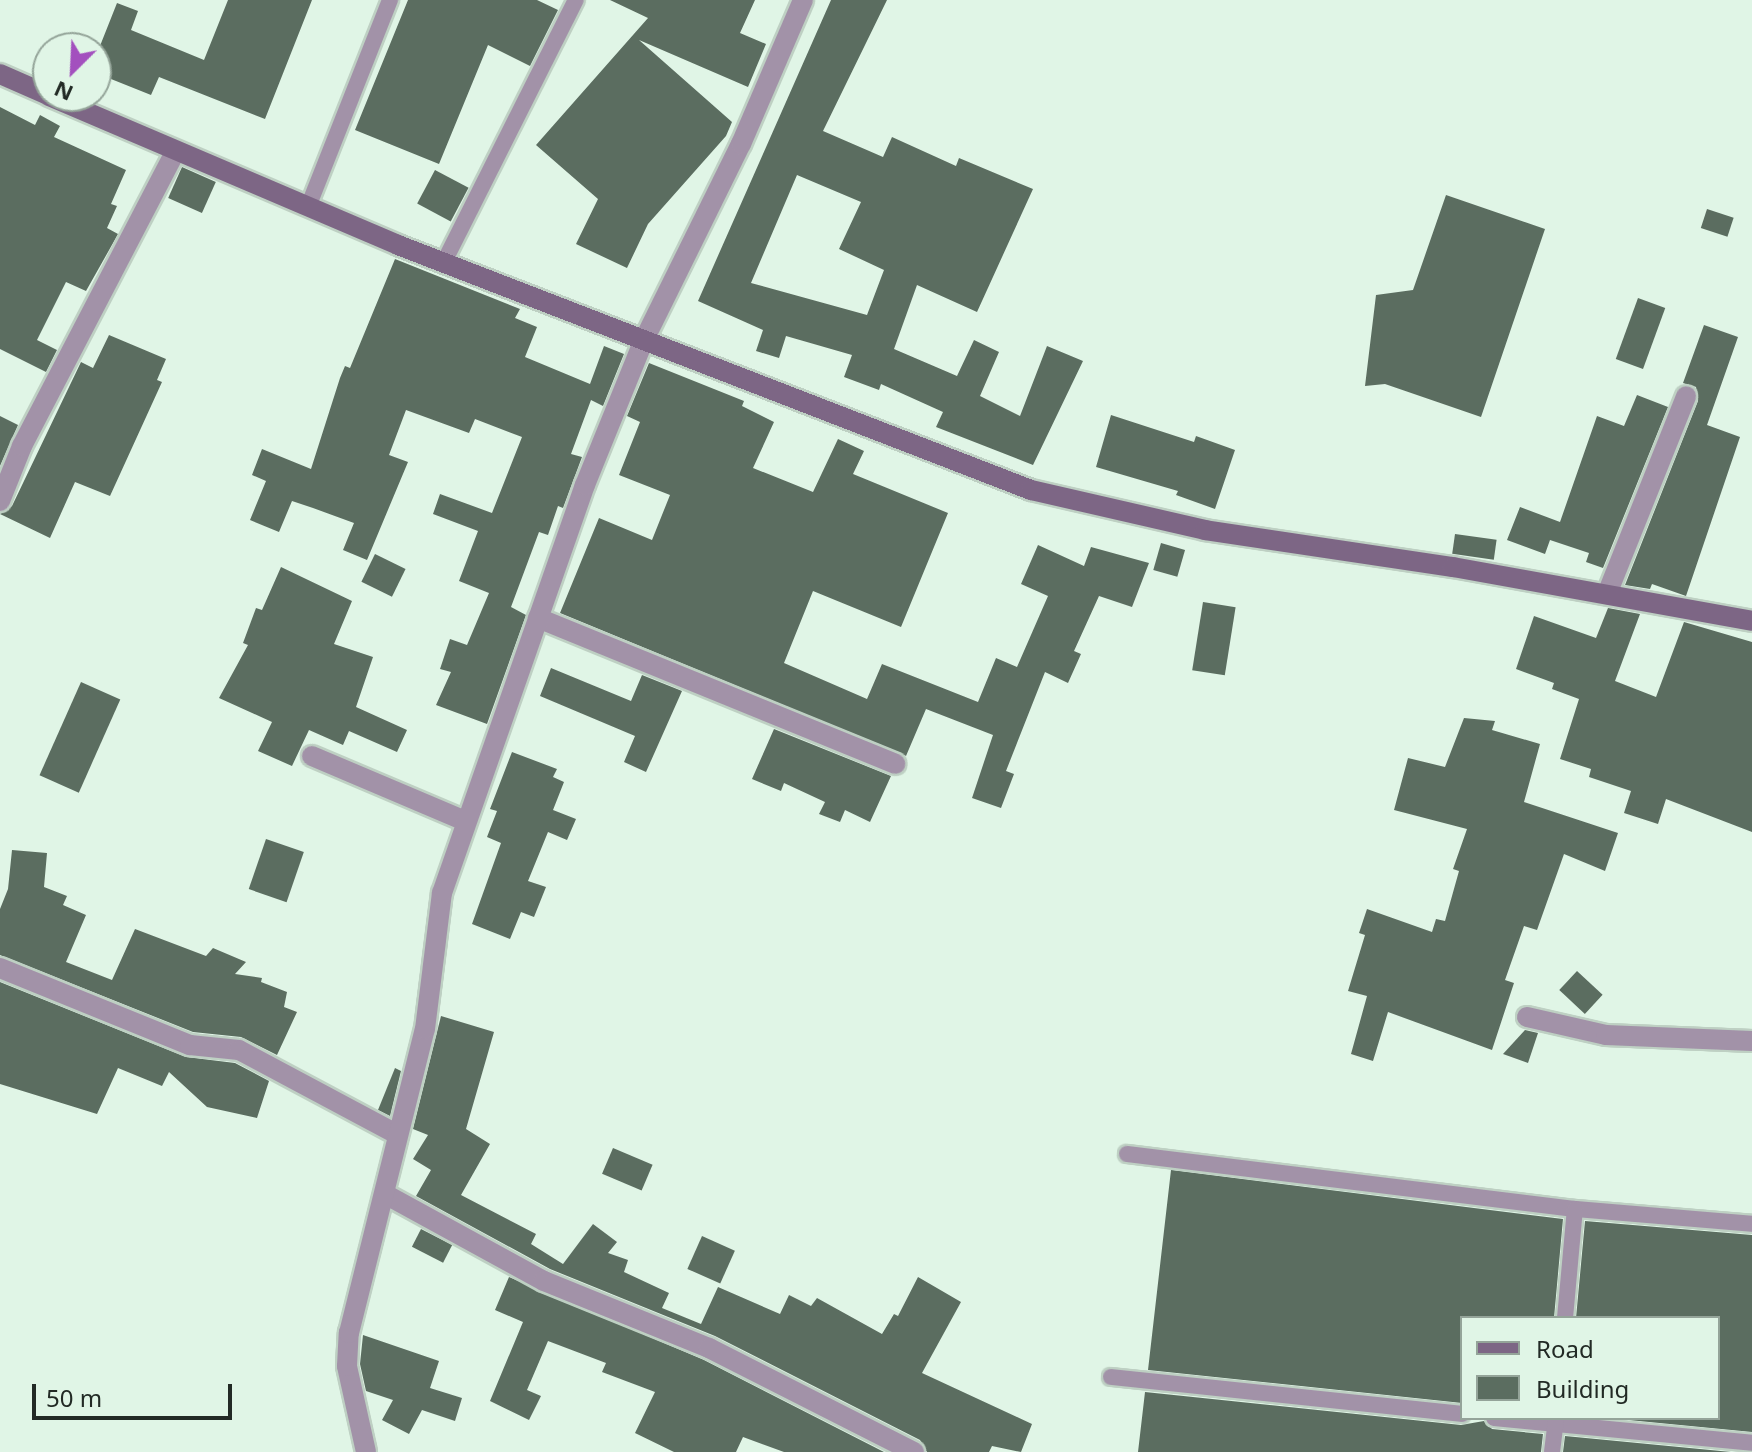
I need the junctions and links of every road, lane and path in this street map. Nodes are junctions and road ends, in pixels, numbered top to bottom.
1 (390, 0) edge
2 (576, 0) edge
3 (803, 0) edge
4 (0, 74) edge
5 (32, 88) edge
6 (85, 112) edge
7 (175, 152) junction
8 (308, 207) junction
9 (444, 262) junction
10 (643, 342) junction
11 (1686, 396) dead end
12 (0, 501) edge
13 (1607, 594) junction
14 (538, 618) junction
15 (1752, 621) edge
16 (312, 756) dead end
17 (895, 764) dead end
18 (465, 821) junction
19 (0, 968) edge
20 (1527, 1017) dead end
21 (1752, 1041) edge
22 (396, 1134) junction
23 (1127, 1154) dead end
24 (385, 1194) junction
25 (1575, 1209) junction
26 (1752, 1224) edge
27 (1565, 1316) edge
28 (1111, 1377) dead end
29 (1460, 1414) edge
30 (1535, 1420) edge
31 (1555, 1421) edge
32 (1752, 1443) edge
33 (366, 1452) edge
34 (914, 1452) edge
35 (1552, 1452) edge

1 - 8 lane
2 - 9 lane
3 - 10 street
4 - 5 street
6 - 7 street
7 - 8 street
7 - 12 street
8 - 9 street
9 - 10 street
10 - 13 street
10 - 14 street
11 - 13 street
13 - 15 street
14 - 17 street
14 - 18 street
16 - 18 street
18 - 22 street
19 - 22 street
20 - 21 street
22 - 24 street
23 - 25 lane
24 - 33 street
24 - 34 street
25 - 26 lane
25 - 27 lane
28 - 29 lane
30 - 31 lane
31 - 32 lane
31 - 35 lane

